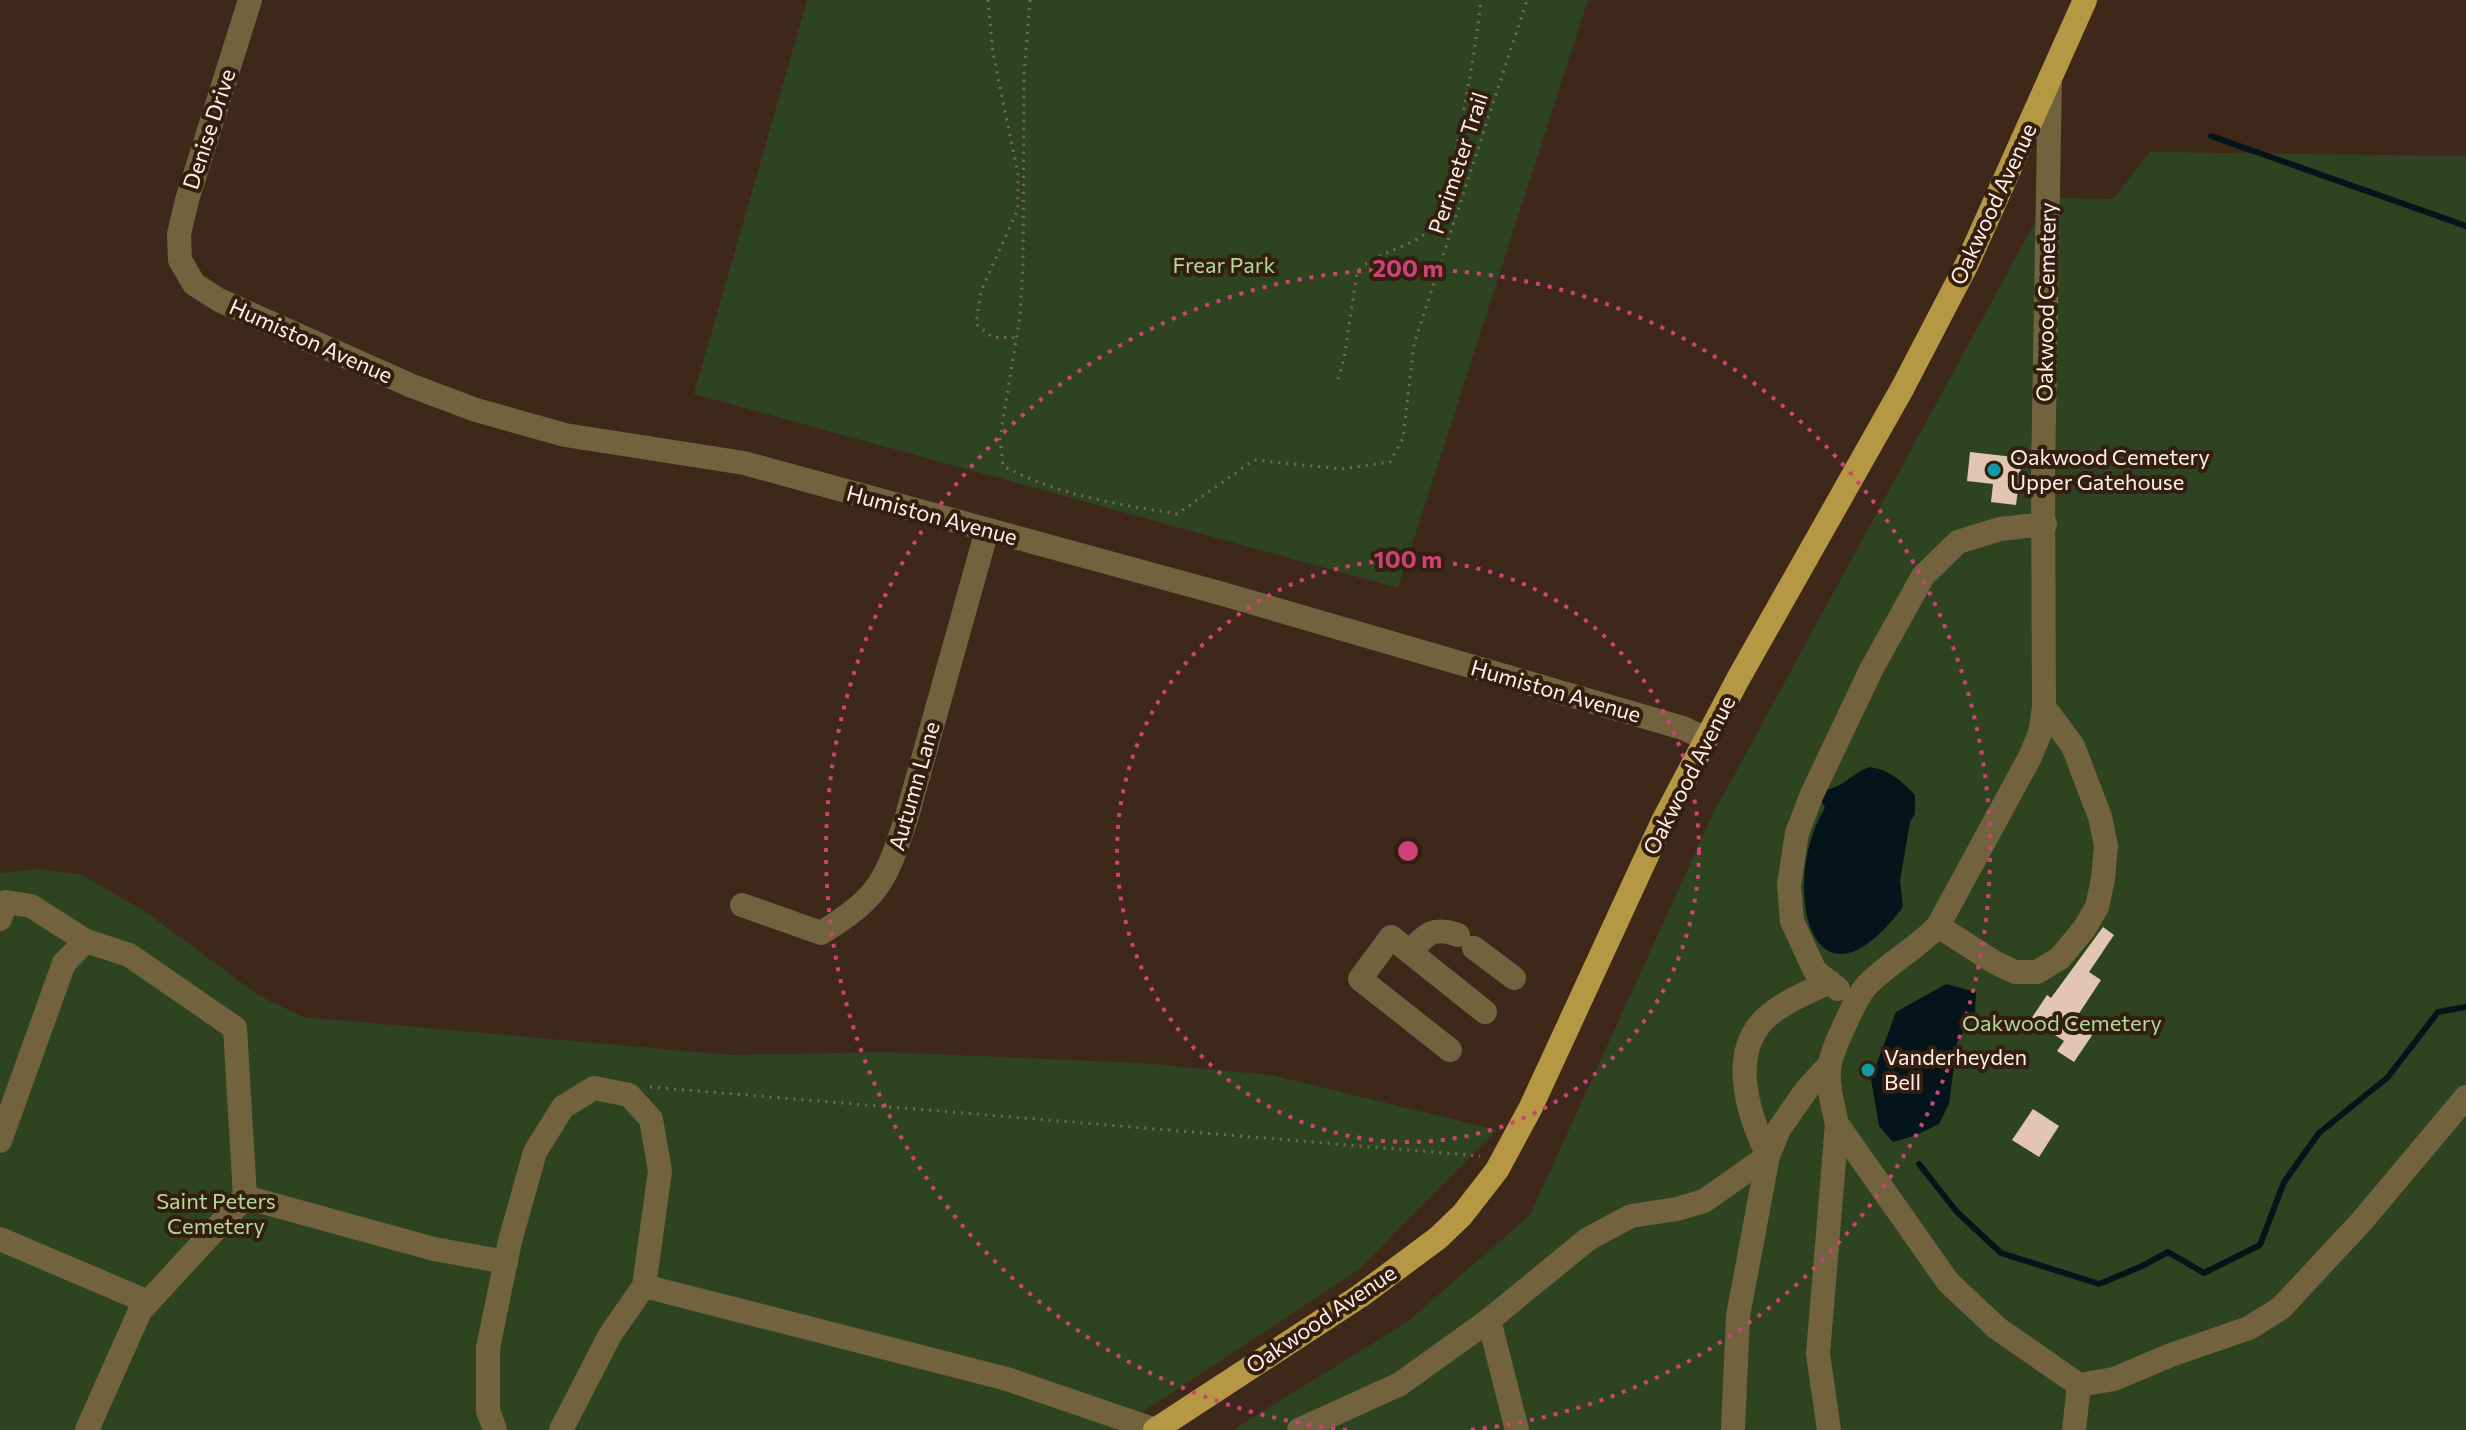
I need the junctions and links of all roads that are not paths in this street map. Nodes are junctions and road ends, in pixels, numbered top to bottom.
1 (250, 0) edge
2 (2085, 0) edge
3 (2050, 79) junction
4 (180, 260) joint
5 (2045, 524) junction
6 (987, 530) junction
7 (2044, 707) junction
8 (1706, 739) junction
9 (742, 905) dead end
10 (0, 919) edge
11 (1938, 926) junction
12 (86, 941) junction
13 (1410, 952) junction
14 (1514, 978) dead end
15 (1830, 982) junction
16 (1856, 1000) junction
17 (1485, 1012) dead end
18 (1450, 1050) dead end
19 (1830, 1064) junction
20 (2466, 1097) edge
21 (1837, 1124) junction
22 (0, 1141) edge
23 (1768, 1156) junction
24 (245, 1197) junction
25 (0, 1239) edge
26 (506, 1262) junction
27 (644, 1286) junction
28 (148, 1302) junction
29 (1489, 1320) junction
30 (2079, 1385) junction
31 (87, 1430) edge
32 (495, 1430) edge
33 (561, 1430) edge
34 (1156, 1430) edge
35 (1299, 1430) edge
36 (1517, 1430) edge
37 (1733, 1430) edge
38 (1829, 1430) edge
39 (2074, 1430) edge

1 - 4 street, Denise Drive
2 - 3 main road, Oakwood Avenue
3 - 5 street, Oakwood Cemetery
3 - 8 main road, Oakwood Avenue
4 - 6 street, Humiston Avenue
5 - 7 street, Oakwood Cemetery
5 - 15 street
6 - 8 street, Humiston Avenue
6 - 9 street, Autumn Lane
7 - 11 street, Oakwood Cemetery
7 - 11 street
8 - 34 main road, Oakwood Avenue
10 - 12 street
11 - 16 street, Oakwood Cemetery
12 - 22 street
12 - 24 street
13 - 14 street
13 - 17 street
13 - 18 street
15 - 16 street
15 - 23 street
16 - 19 street, Oakwood Cemetery
19 - 21 street, Oakwood Cemetery
19 - 23 street, Oakwood Cemetery
20 - 30 street
21 - 30 street, Oakwood Cemetery
21 - 38 street, Oakwood Cemetery
23 - 29 street, Oakwood Cemetery
23 - 37 street, Oakwood Cemetery
24 - 26 street
24 - 28 street
25 - 28 street
26 - 27 street
26 - 32 street
27 - 33 street
27 - 34 street
28 - 31 street
29 - 35 street, Oakwood Cemetery
29 - 36 street
30 - 39 street

